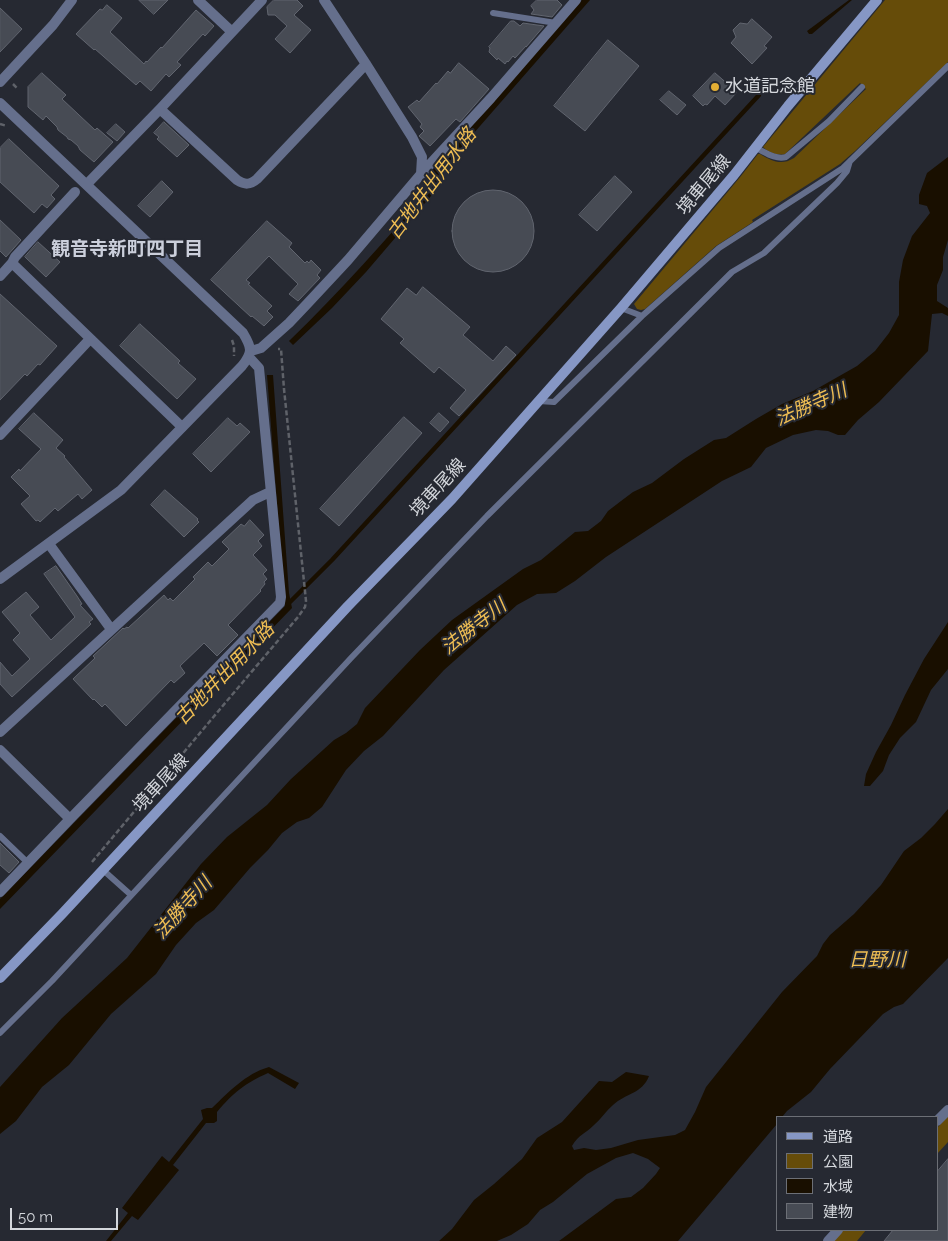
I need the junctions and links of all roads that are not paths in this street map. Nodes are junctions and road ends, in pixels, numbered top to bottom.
1 (72, 0) edge
2 (198, 0) edge
3 (262, 0) edge
4 (324, 0) edge
5 (576, 0) edge
6 (877, 0) edge
7 (493, 13) dead end
8 (556, 23) junction
9 (232, 31) junction
10 (366, 64) junction
11 (948, 66) edge
12 (0, 82) edge
13 (862, 87) dead end
14 (0, 103) edge
15 (160, 109) junction
16 (756, 148) junction
17 (850, 161) junction
18 (420, 174) junction
19 (86, 184) junction
20 (75, 192) dead end
21 (12, 264) junction
22 (0, 276) edge
23 (621, 308) junction
24 (642, 316) junction
25 (90, 339) junction
26 (250, 354) junction
27 (539, 401) junction
28 (182, 428) junction
29 (0, 435) edge
30 (270, 492) junction
31 (49, 544) junction
32 (0, 579) edge
33 (112, 629) junction
34 (0, 732) edge
35 (0, 750) edge
36 (70, 819) junction
37 (0, 836) edge
38 (28, 863) junction
39 (102, 870) junction
40 (0, 892) edge
41 (131, 895) junction
42 (0, 978) edge
43 (0, 1033) edge
44 (948, 1110) edge
45 (938, 1120) edge
46 (837, 1231) edge
47 (828, 1241) edge

1 - 12 street
2 - 9 street
3 - 9 street
4 - 10 street
5 - 8 street
6 - 16 main road, 境車尾線
7 - 8 lane
8 - 18 street
9 - 15 street
10 - 15 street
10 - 18 street
11 - 17 lane
13 - 16 lane
14 - 19 street
15 - 19 street
16 - 23 main road, 境車尾線
17 - 24 lane
17 - 41 lane
18 - 26 street
19 - 26 street
20 - 21 street
21 - 22 street
21 - 25 street
23 - 24 lane
23 - 27 main road, 境車尾線
24 - 27 lane
25 - 28 street
25 - 29 street
26 - 28 street
26 - 30 street
27 - 39 main road, 境車尾線
28 - 31 street
30 - 33 street
30 - 36 street
31 - 32 street
31 - 33 street
33 - 34 street
35 - 36 street
36 - 38 street
37 - 38 lane
38 - 40 street
39 - 41 lane
39 - 42 main road, 境車尾線
41 - 43 lane
44 - 45 street
46 - 47 street

